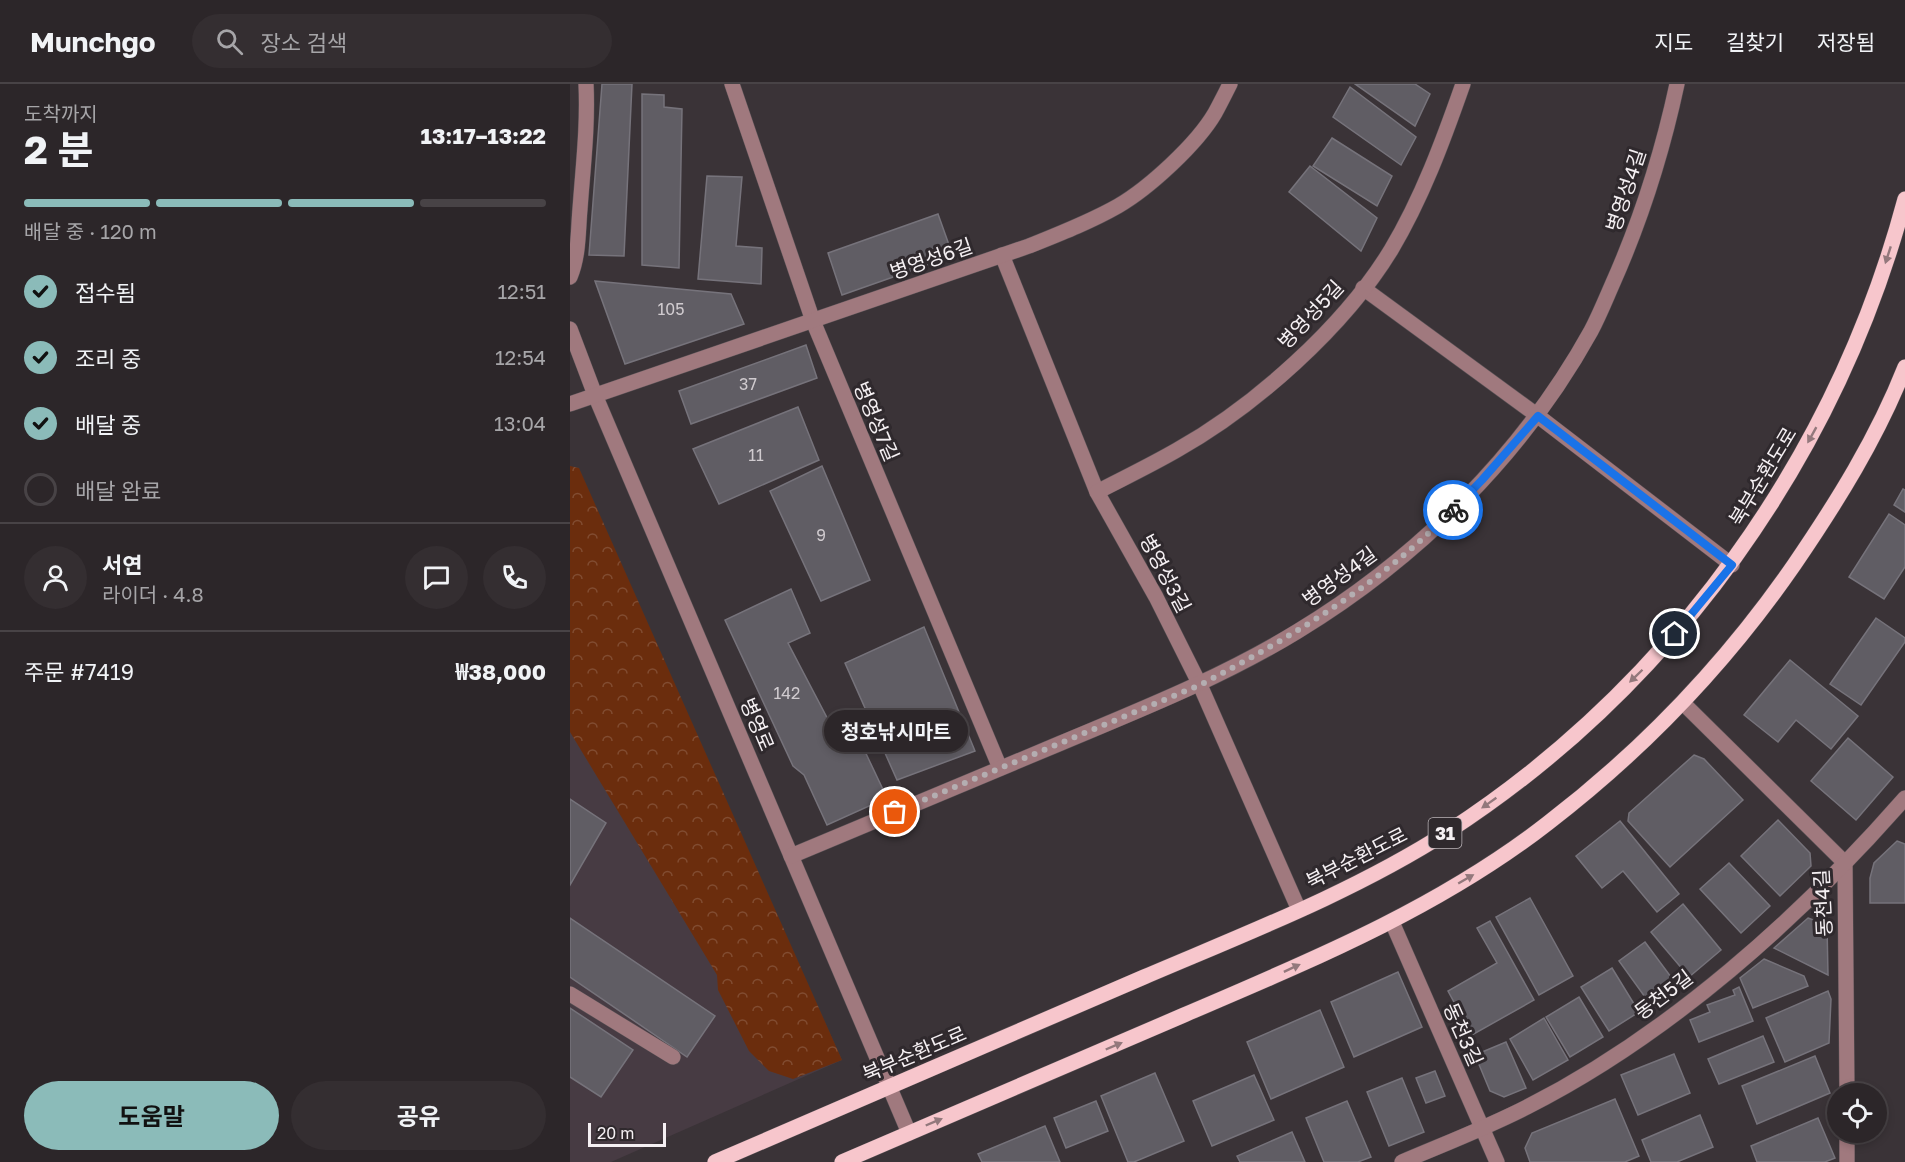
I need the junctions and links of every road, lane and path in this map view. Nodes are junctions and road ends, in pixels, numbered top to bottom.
1 (586, 84) edge
2 (732, 84) edge
3 (1230, 84) edge
4 (1463, 84) edge
5 (1677, 84) edge
6 (1905, 199) edge
7 (1002, 255) junction
8 (570, 277) edge
9 (1363, 288) junction
10 (813, 321) junction
11 (570, 329) edge
12 (1905, 367) edge
13 (595, 395) junction
14 (570, 404) edge
15 (1538, 416) junction
16 (1097, 492) junction
17 (1732, 565) junction
18 (1200, 685) junction
19 (1683, 703) junction
20 (1000, 768) junction
21 (1905, 798) edge
22 (791, 856) junction
23 (1845, 863) junction
24 (1299, 910) junction
25 (1392, 922) junction
26 (570, 994) edge
27 (673, 1057) dead end
28 (1847, 1083) edge
29 (889, 1087) junction
30 (1482, 1128) junction
31 (909, 1133) junction
32 (1847, 1143) edge
33 (715, 1162) edge
34 (842, 1162) edge
35 (1402, 1162) edge
36 (1497, 1162) edge
37 (1847, 1162) edge

1 - 8 street
2 - 10 street, 병영성7길
3 - 7 street, 병영성6길
4 - 9 street, 병영성5길
5 - 15 street, 병영성4길
6 -> 17 main road, 북부순환도로 / 31
7 - 10 street, 병영성6길
7 - 16 street, 병영성3길
9 - 15 street
9 - 16 street, 병영성5길
10 - 13 street, 병영성6길
10 - 20 street, 병영성7길
11 - 13 street, 병영로
12 - 19 main road, 31
13 - 14 street, 병영성6길
13 - 22 street, 병영로
15 - 17 street
15 - 18 street, 병영성4길
16 - 18 street, 병영성3길
17 -> 24 main road, 북부순환도로 / 31
18 - 20 street, 병영성4길
18 - 24 street, 병영성3길
19 - 23 street, 동천4길
25 -> 19 main road, 31
20 - 22 street, 병영성4길
21 - 23 street, 동천5길
22 - 29 street, 병영로
23 - 28 street, 동천4길
23 - 30 street, 동천5길
24 - 29 main road, 북부순환도로 / 31
25 - 30 street, 동천3길
31 -> 25 main road, 31
26 - 27 street
29 - 31 street, 병영로
29 - 33 main road, 북부순환도로 / 31
30 - 35 street, 동천5길
30 - 36 street, 동천3길
31 - 34 main road, 31
32 - 37 street

